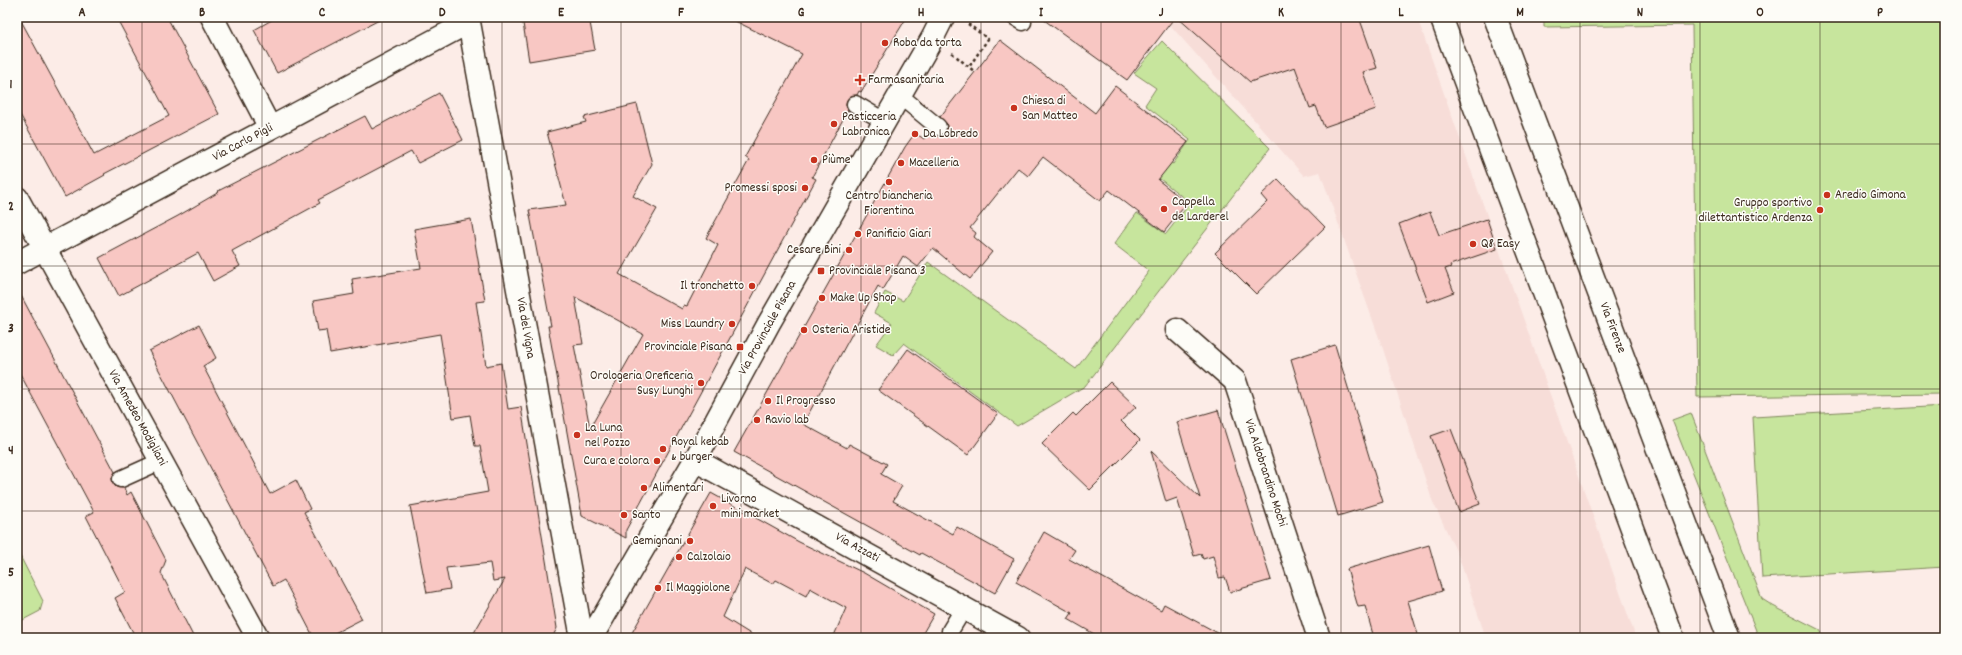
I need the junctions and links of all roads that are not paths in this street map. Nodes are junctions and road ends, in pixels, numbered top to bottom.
1 (943, 17) edge
2 (1441, 17) edge
3 (1495, 17) edge
4 (215, 18) edge
5 (468, 19) edge
6 (899, 95) junction
7 (855, 104) dead end
8 (884, 121) junction
9 (938, 127) dead end
10 (270, 128) junction
11 (17, 198) edge
12 (45, 248) junction
13 (17, 263) edge
14 (1177, 330) dead end
15 (695, 460) junction
16 (161, 462) junction
17 (120, 479) dead end
18 (964, 608) junction
19 (950, 630) dead end
20 (258, 638) edge
21 (582, 638) edge
22 (591, 638) edge
23 (1018, 638) edge
24 (1318, 638) edge
25 (1673, 638) edge
26 (1729, 638) edge

1 - 6 street, Via Provinciale Pisana
2 - 25 street
3 - 26 street, Via Firenze
4 - 10 street
5 - 10 street, Via Carlo Pigli
5 - 21 street, Via del Vigna
6 - 8 street, Via Provinciale Pisana
6 - 9 lane
7 - 8 lane
8 - 15 street, Via Provinciale Pisana
10 - 12 street, Via Carlo Pigli
11 - 12 street, Via Amedeo Modigliani
12 - 13 street, Via Carlo Pigli
12 - 16 street, Via Amedeo Modigliani
14 - 24 street, Via Aldobrandino Mochi
15 - 18 street, Via Azzati
15 - 22 street, Via Provinciale Pisana
16 - 17 lane
16 - 20 street, Via Amedeo Modigliani
18 - 19 lane
18 - 23 street, Via Azzati

